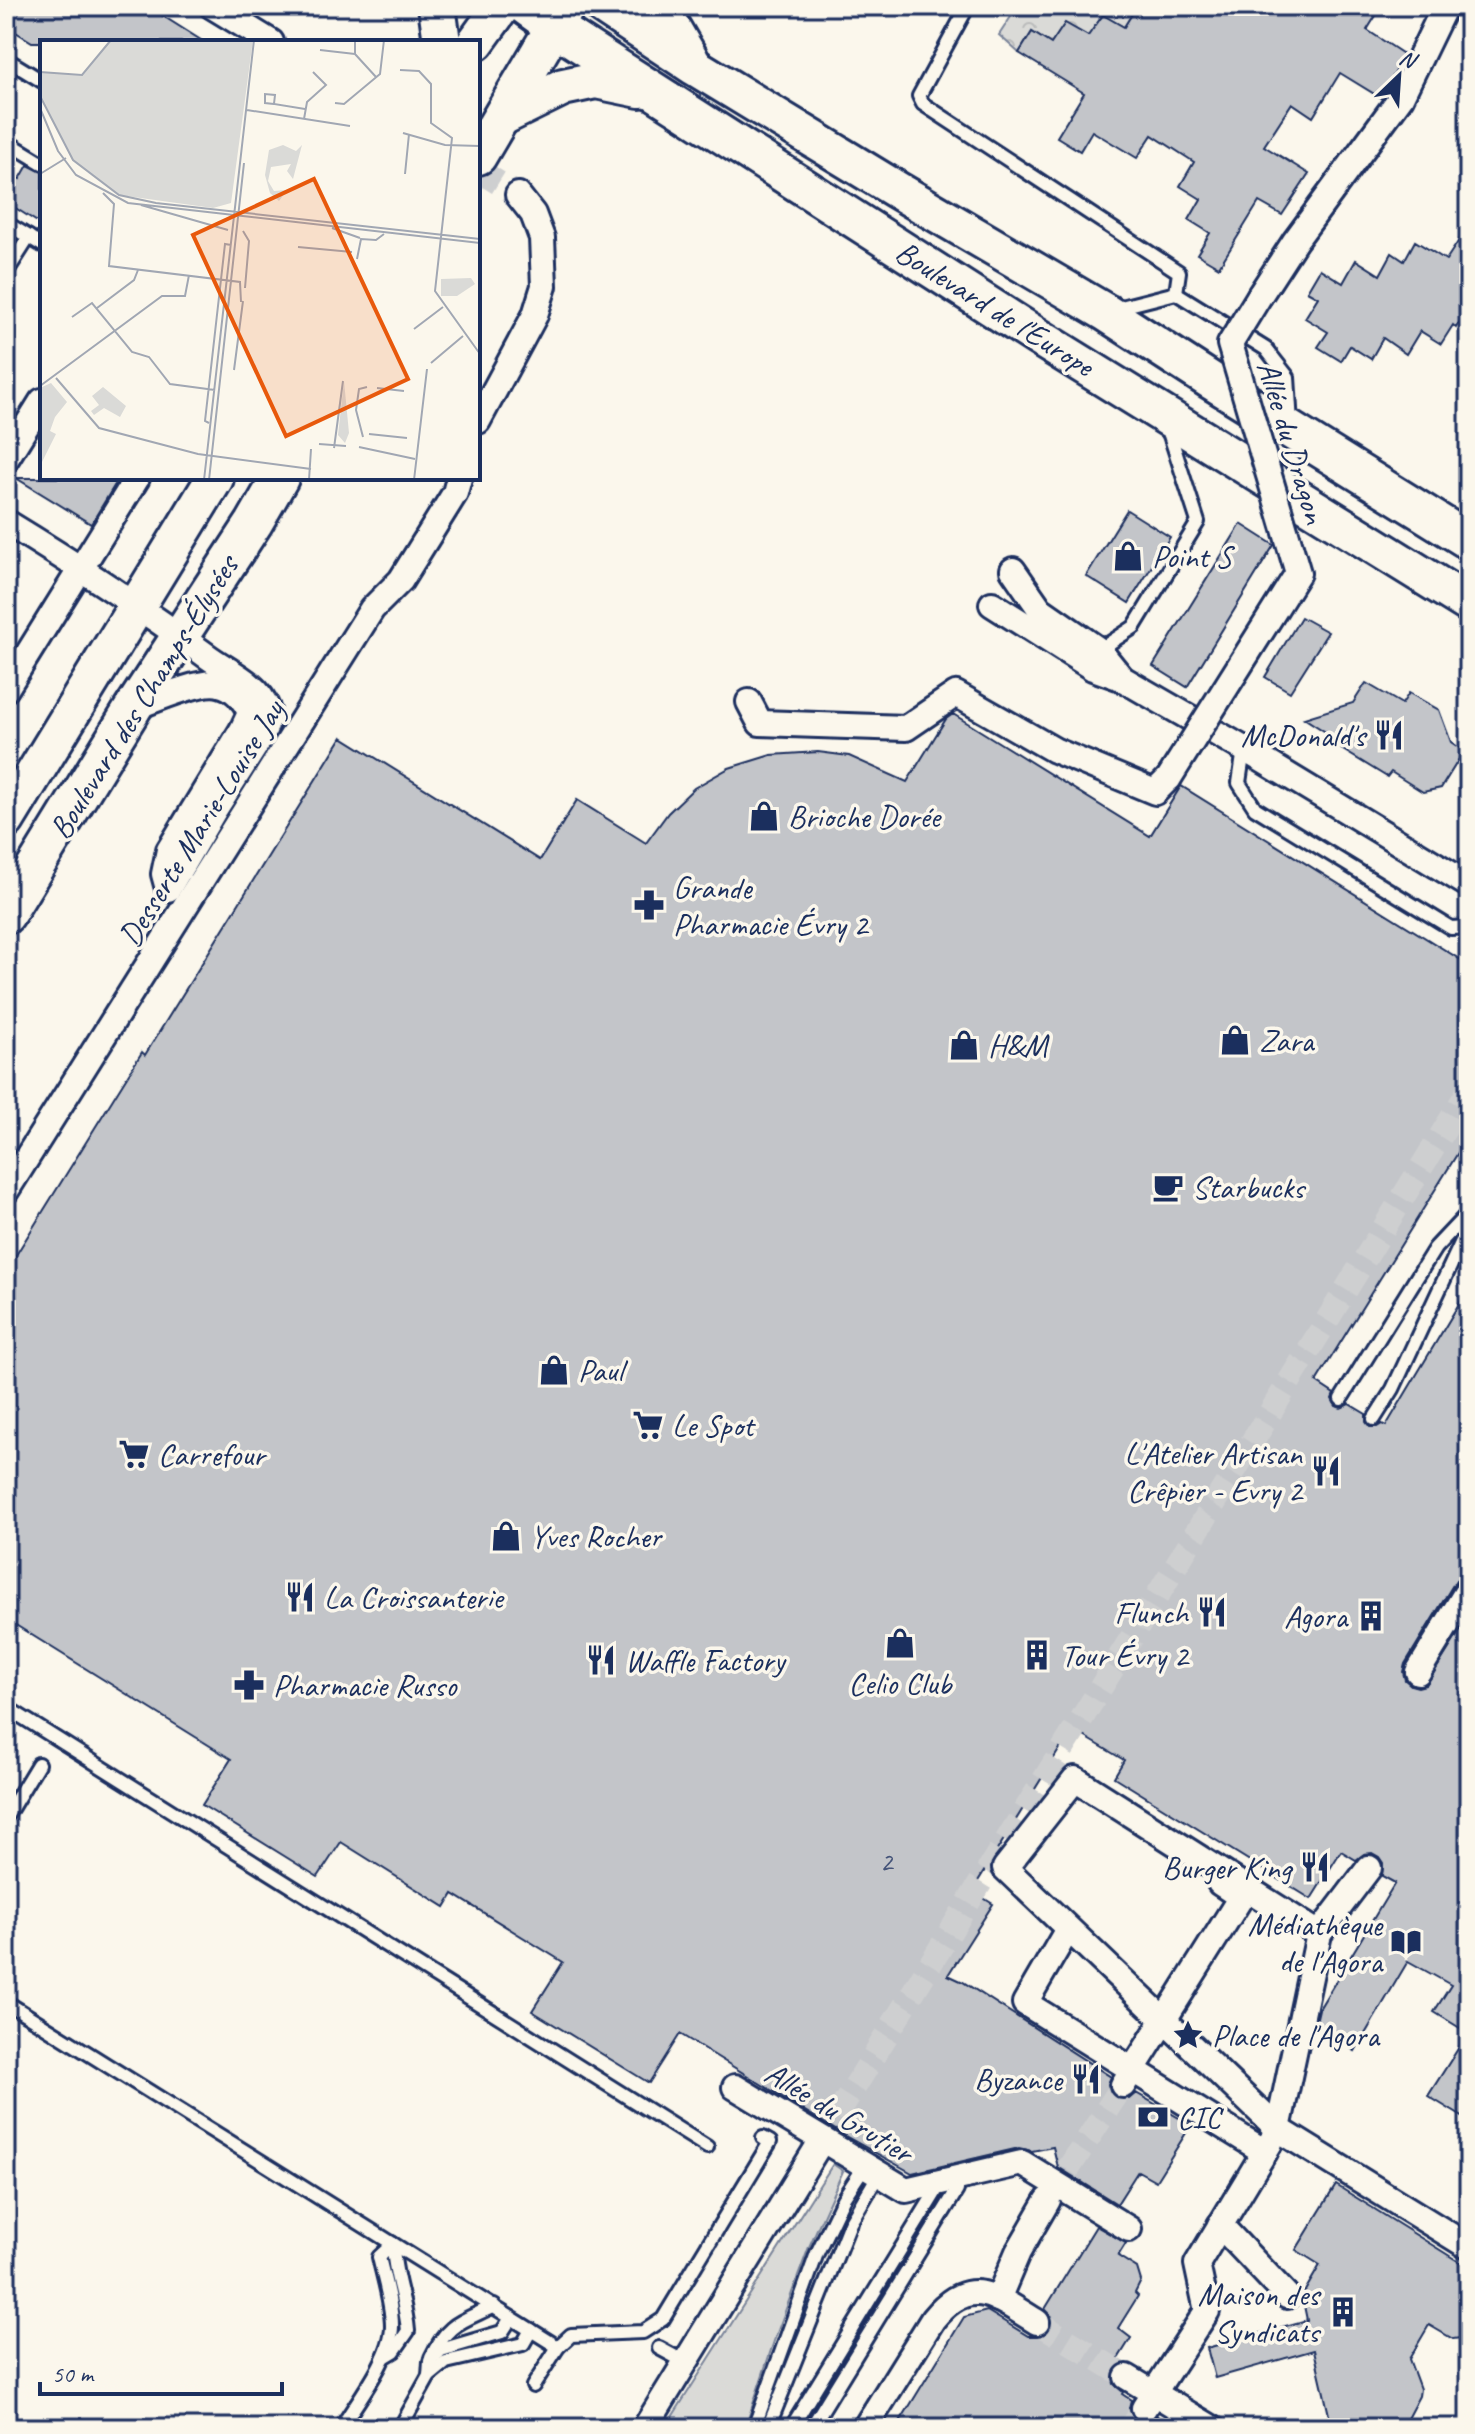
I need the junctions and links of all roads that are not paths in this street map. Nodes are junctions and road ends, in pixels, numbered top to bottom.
1 (212, 6) edge
2 (437, 6) edge
3 (502, 6) edge
4 (525, 6) edge
5 (603, 6) edge
6 (662, 6) edge
7 (968, 6) edge
8 (1438, 12) edge
9 (560, 17) edge
10 (268, 40) edge
11 (442, 40) edge
12 (477, 40) edge
13 (6, 59) edge
14 (695, 67) junction
15 (40, 80) edge
16 (655, 92) junction
17 (502, 117) junction
18 (6, 141) edge
19 (480, 153) edge
20 (40, 162) edge
21 (518, 195) tunnel mouth
22 (6, 223) edge
23 (29, 237) junction
24 (40, 244) edge
25 (6, 273) edge
26 (1176, 293) junction
27 (1105, 312) junction
28 (40, 404) edge
29 (1163, 414) junction
30 (480, 417) edge
31 (1292, 431) junction
32 (6, 459) edge
33 (136, 480) edge
34 (214, 480) edge
35 (279, 480) edge
36 (457, 486) edge
37 (6, 522) edge
38 (1469, 541) edge
39 (81, 568) junction
40 (1013, 570) dead end
41 (1425, 577) junction
42 (992, 604) dead end
43 (1469, 604) edge
44 (137, 605) junction
45 (1469, 617) edge
46 (180, 636) junction
47 (1099, 650) junction
48 (1121, 678) junction
49 (6, 689) edge
50 (749, 702) dead end
51 (133, 708) junction
52 (1244, 749) junction
53 (6, 820) edge
54 (1469, 885) edge
55 (168, 889) junction
56 (6, 915) edge
57 (1469, 927) edge
58 (171, 929) junction
59 (6, 1191) edge
60 (1469, 1212) edge
61 (1469, 1226) edge
62 (1341, 1399) dead end
63 (1374, 1419) dead end
64 (1469, 1588) edge
65 (1418, 1672) dead end
66 (6, 1707) edge
67 (38, 1764) dead end
68 (6, 1817) edge
69 (1369, 1868) dead end
70 (1202, 1870) dead end
71 (1068, 1929) junction
72 (1319, 1934) junction
73 (6, 2002) edge
74 (1164, 2020) junction
75 (1128, 2078) junction
76 (735, 2087) dead end
77 (763, 2138) dead end
78 (1272, 2140) junction
79 (707, 2147) dead end
80 (817, 2148) tunnel mouth
81 (860, 2173) dead end
82 (873, 2184) dead end
83 (957, 2190) dead end
84 (935, 2193) dead end
85 (1048, 2200) tunnel mouth
86 (1220, 2225) junction
87 (1129, 2229) dead end
88 (393, 2244) junction
89 (1469, 2247) edge
90 (1287, 2296) dead end
91 (998, 2299) junction
92 (494, 2306) junction
93 (511, 2318) junction
94 (1037, 2322) tunnel mouth
95 (531, 2330) junction
96 (558, 2347) junction
97 (659, 2348) dead end
98 (430, 2361) junction
99 (685, 2362) junction
100 (429, 2376) junction
101 (1127, 2377) tunnel mouth
102 (533, 2386) dead end
103 (1149, 2400) junction
104 (6, 2421) edge
105 (17, 2428) edge
106 (341, 2428) edge
107 (400, 2428) edge
108 (645, 2428) edge
109 (754, 2428) edge
110 (768, 2428) edge
111 (791, 2428) edge
112 (811, 2428) edge
113 (865, 2428) edge
114 (1212, 2428) edge

1 - 10 street
2 - 11 main road
3 - 12 main road
4 - 9 main road, Boulevard de l'Europe
5 - 14 main road, Boulevard de l'Europe
6 - 14 main road
7 - 26 lane
8 - 50 street, Allée du Dragon, bridge
9 - 16 main road, Boulevard de l'Europe
9 - 17 main road
13 - 15 lane
14 - 27 main road, Boulevard de l'Europe
16 - 17 main road
16 - 29 main road, Boulevard de l'Europe
17 - 19 main road
18 - 20 lane
21 - 30 street
22 - 23 lane
23 - 24 lane
23 - 25 lane
26 - 27 lane
26 - 31 lane
27 - 31 main road, Boulevard de l'Europe
28 - 32 street
29 - 41 main road, Boulevard de l'Europe
29 - 47 lane
31 - 38 main road, Boulevard de l'Europe
33 - 39 street
34 - 44 main road, Boulevard des Champs-Élysées
35 - 46 main road, Boulevard des Champs-Élysées
36 - 58 street, Desserte Marie-Louise Jay
37 - 39 street
39 - 44 street
39 - 49 street
40 - 47 street
41 - 43 main road, Boulevard de l'Europe
41 - 45 street
42 - 48 street
44 - 46 street
44 - 53 main road, Boulevard des Champs-Élysées
46 - 51 main road, Boulevard des Champs-Élysées
46 - 55 street
47 - 48 street
48 - 52 street
51 - 55 street
51 - 56 main road, Boulevard des Champs-Élysées
52 - 54 street
52 - 57 lane
55 - 58 street
58 - 59 street, Desserte Marie-Louise Jay
60 - 62 lane
61 - 63 lane
64 - 65 street
66 - 79 lane
67 - 68 lane
69 - 72 street
70 - 74 street
71 - 72 street
71 - 74 street
71 - 75 street
72 - 78 street
73 - 88 lane
74 - 75 street
74 - 78 street
75 - 78 street
76 - 87 street, Allée du Grutier
77 - 96 lane
78 - 86 street
78 - 89 street
80 - 99 street
81 - 109 lane
82 - 110 lane
83 - 112 lane
84 - 111 lane
85 - 91 street
86 - 90 street
86 - 103 street
88 - 92 lane
88 - 106 lane
91 - 94 street
91 - 113 street
92 - 93 lane
92 - 98 lane
93 - 95 lane
93 - 98 lane
95 - 96 lane
95 - 100 lane
96 - 102 lane
97 - 99 lane
98 - 100 lane
99 - 108 street
100 - 107 lane
101 - 103 street
103 - 114 street
104 - 105 lane

